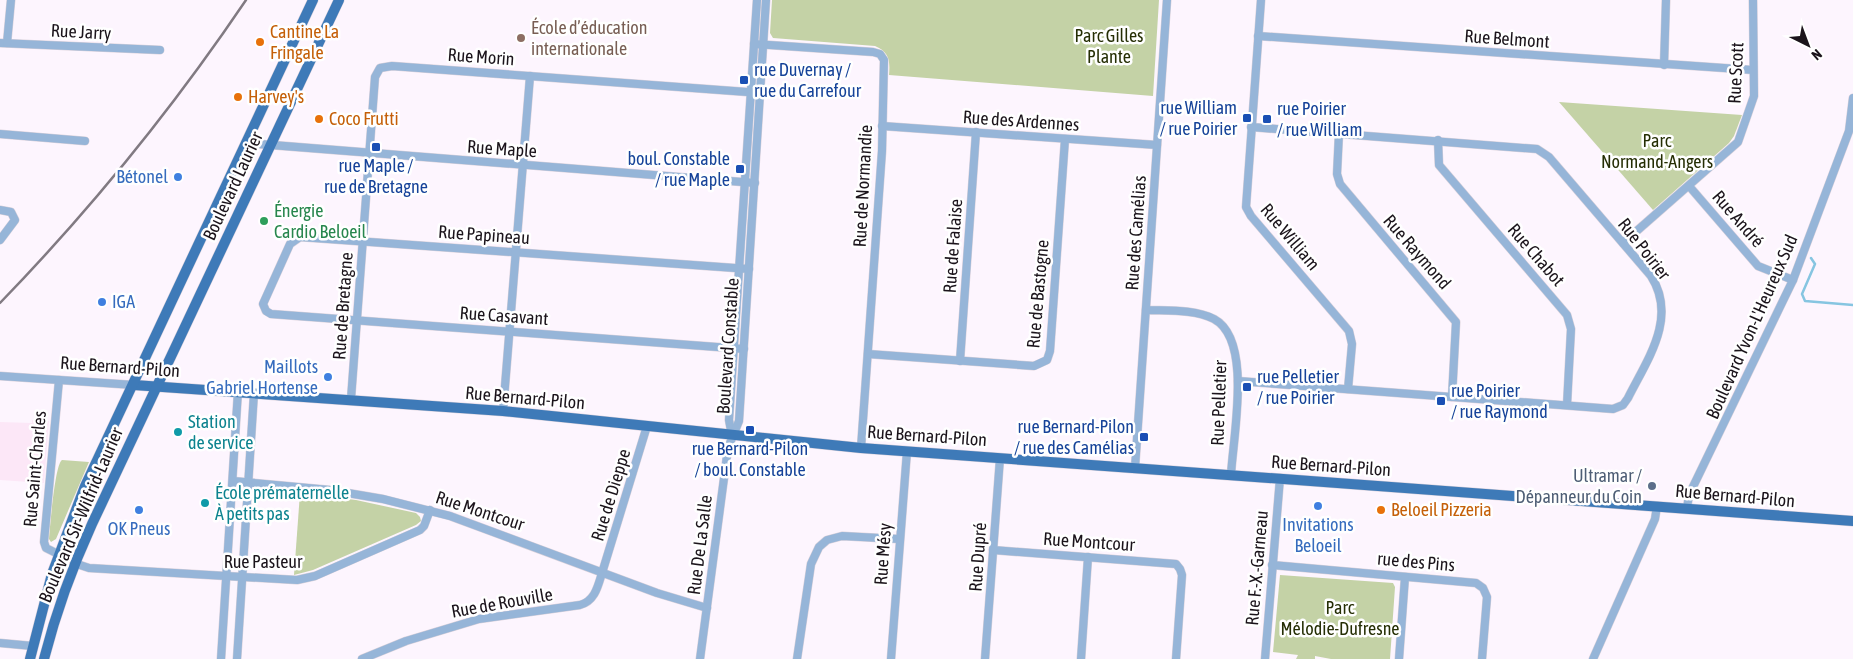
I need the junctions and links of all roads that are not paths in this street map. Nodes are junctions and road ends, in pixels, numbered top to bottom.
1 (11, 0) edge
2 (313, 0) edge
3 (339, 0) edge
4 (757, 0) edge
5 (766, 0) edge
6 (1167, 0) edge
7 (1261, 0) edge
8 (1666, 0) edge
9 (1753, 0) edge
10 (1258, 36) junction
11 (4, 43) edge
12 (754, 44) junction
13 (763, 44) junction
14 (160, 50) dead end
15 (1664, 65) junction
16 (380, 68) joint
17 (1753, 70) junction
18 (530, 76) junction
19 (750, 92) junction
20 (761, 93) junction
21 (1853, 98) edge
22 (882, 126) junction
23 (1251, 127) junction
24 (976, 132) junction
25 (1339, 133) junction
26 (0, 134) edge
27 (1065, 139) junction
28 (1438, 140) junction
29 (85, 141) dead end
30 (246, 143) junction
31 (1157, 145) junction
32 (270, 146) junction
33 (369, 154) junction
34 (523, 166) junction
35 (744, 183) junction
36 (755, 183) junction
37 (1689, 186) junction
38 (0, 210) edge
39 (0, 240) edge
40 (363, 242) junction
41 (1623, 244) junction
42 (516, 253) junction
43 (740, 268) junction
44 (749, 269) junction
45 (1793, 280) junction
46 (263, 308) joint
47 (1146, 310) junction
48 (357, 320) junction
49 (510, 332) junction
50 (734, 348) junction
51 (744, 349) junction
52 (868, 354) junction
53 (960, 361) junction
54 (0, 376) edge
55 (58, 380) junction
56 (1238, 381) junction
57 (134, 385) junction
58 (156, 386) junction
59 (1348, 389) junction
60 (238, 391) junction
61 (254, 392) junction
62 (1452, 397) junction
63 (351, 399) junction
64 (1567, 405) junction
65 (503, 411) junction
66 (647, 426) junction
67 (732, 436) junction
68 (861, 448) junction
69 (906, 451) junction
70 (1000, 458) junction
71 (1135, 468) junction
72 (1231, 475) junction
73 (1280, 478) junction
74 (233, 481) junction
75 (248, 482) junction
76 (1657, 506) junction
77 (1687, 508) junction
78 (430, 510) junction
79 (1853, 521) edge
80 (899, 540) junction
81 (993, 550) junction
82 (58, 554) junction
83 (1088, 557) junction
84 (74, 564) junction
85 (1272, 565) junction
86 (602, 573) junction
87 (227, 577) junction
88 (1405, 577) junction
89 (242, 578) junction
90 (707, 608) junction
91 (0, 643) edge
92 (33, 646) junction
93 (30, 659) edge
94 (44, 659) edge
95 (48, 659) edge
96 (222, 659) edge
97 (237, 659) edge
98 (362, 659) edge
99 (700, 659) edge
100 (797, 659) edge
101 (891, 659) edge
102 (985, 659) edge
103 (1081, 659) edge
104 (1176, 659) edge
105 (1265, 659) edge
106 (1399, 659) edge
107 (1482, 659) edge
108 (1593, 659) edge

1 - 11 street
2 - 30 main road, Boulevard Laurier
3 - 32 main road, Boulevard Laurier
4 - 12 street, Boulevard Constable
5 - 13 street, Boulevard Constable
6 - 31 street, Rue des Camélias
7 - 10 street, Rue William
8 - 15 street
9 - 17 street, Rue Scott
10 - 15 street, Rue Belmont
10 - 23 street, Rue William
11 - 14 street, Rue Jarry
12 - 13 street, Rue de Normandie
12 - 19 street, Boulevard Constable
13 - 20 street, Boulevard Constable
13 - 22 street, Rue de Normandie
15 - 17 street, Rue Belmont
16 - 18 street, Rue Morin
16 - 33 street, Rue de Bretagne
17 - 37 street, Rue Scott
18 - 19 street, Rue Morin
18 - 34 street
19 - 20 street, Rue Morin
19 - 35 street, Boulevard Constable
20 - 36 street, Boulevard Constable
21 - 45 street, Boulevard Yvon-L'Heureux Sud
22 - 24 street, Rue des Ardennes
22 - 52 street, Rue de Normandie
23 - 25 street, Rue Poirier
23 - 59 street, Rue William
24 - 27 street, Rue des Ardennes
24 - 53 street, Rue de Falaise
25 - 28 street, Rue Poirier
25 - 62 street, Rue Raymond
26 - 29 street
27 - 31 street, Rue des Ardennes
27 - 53 street, Rue de Bastogne
28 - 41 street, Rue Poirier
28 - 64 street, Rue Chabot
30 - 32 street, Rue Maple
30 - 57 main road, Boulevard Laurier
31 - 47 street, Rue des Camélias
32 - 33 street, Rue Maple
32 - 58 main road, Boulevard Laurier
33 - 34 street, Rue Maple
33 - 40 street, Rue de Bretagne
34 - 35 street, Rue Maple
34 - 42 street
35 - 36 street, Rue Maple
35 - 43 street, Boulevard Constable
36 - 44 street, Boulevard Constable
37 - 41 street, Rue Scott
37 - 45 street, Rue André
38 - 39 street
40 - 42 street, Rue Papineau
40 - 46 street, Rue Papineau
40 - 48 street, Rue de Bretagne
41 - 64 street, Rue Poirier
42 - 43 street, Rue Papineau
42 - 49 street
43 - 44 street, Rue Papineau
43 - 50 street, Boulevard Constable
44 - 51 street, Boulevard Constable
45 - 77 street, Boulevard Yvon-L'Heureux Sud
46 - 48 street, Rue Casavant
47 - 56 street, Rue Pelletier
47 - 71 street, Rue des Camélias
48 - 49 street, Rue Casavant
48 - 63 street, Rue de Bretagne
49 - 50 street, Rue Casavant
49 - 65 street
50 - 51 street, Rue Casavant
50 - 67 street, Boulevard Constable
51 - 67 street, Boulevard Constable
52 - 53 street, Rue de Bastogne
52 - 68 street, Rue de Normandie
54 - 55 street, Rue Bernard-Pilon
55 - 57 street, Rue Bernard-Pilon
55 - 82 street, Rue Saint-Charles
56 - 59 street, Rue Poirier
56 - 72 street, Rue Pelletier
57 - 58 main road, Rue Bernard-Pilon
57 - 82 main road, Boulevard Sir-Wilfrid-Laurier
58 - 60 main road, Rue Bernard-Pilon
58 - 84 main road, Boulevard Sir-Wilfrid-Laurier
59 - 62 street, Rue Poirier
60 - 61 main road, Rue Bernard-Pilon
60 - 74 street
61 - 63 main road, Rue Bernard-Pilon
61 - 75 street
62 - 64 street, Rue Poirier
63 - 65 main road, Rue Bernard-Pilon
65 - 66 main road, Rue Bernard-Pilon
66 - 67 main road, Rue Bernard-Pilon
66 - 86 street, Rue de Dieppe
67 - 68 main road, Rue Bernard-Pilon
67 - 90 street, Rue De La Salle
68 - 69 main road, Rue Bernard-Pilon
69 - 70 main road, Rue Bernard-Pilon
69 - 80 street, Rue Mésy
70 - 71 main road, Rue Bernard-Pilon
70 - 81 street, Rue Dupré
71 - 72 main road, Rue Bernard-Pilon
72 - 73 main road, Rue Bernard-Pilon
73 - 76 main road, Rue Bernard-Pilon
73 - 85 street, Rue F.-X.-Garneau
74 - 75 street, Rue Montcour
74 - 87 street
75 - 78 street, Rue Montcour
75 - 89 street
76 - 77 main road, Rue Bernard-Pilon
76 - 108 street
77 - 79 main road, Rue Bernard-Pilon
78 - 86 street, Rue Montcour
78 - 89 street, Rue Pasteur
80 - 100 street
80 - 101 street, Rue Mésy
81 - 83 street, Rue Montcour
81 - 102 street, Rue Dupré
82 - 92 main road, Boulevard Sir-Wilfrid-Laurier
83 - 103 street
83 - 104 street, Rue Montcour
84 - 87 street, Rue Pasteur
84 - 94 main road, Boulevard Sir-Wilfrid-Laurier
85 - 88 street, rue des Pins
85 - 105 street, Rue F.-X.-Garneau
86 - 90 street, Rue Montcour
86 - 98 street, Rue de Rouville
87 - 89 street, Rue Pasteur
87 - 96 street
88 - 106 street
88 - 107 street, rue des Pins
89 - 97 street
90 - 99 street, Rue De La Salle
91 - 92 street
92 - 93 main road, Boulevard Sir-Wilfrid-Laurier
94 - 95 street

